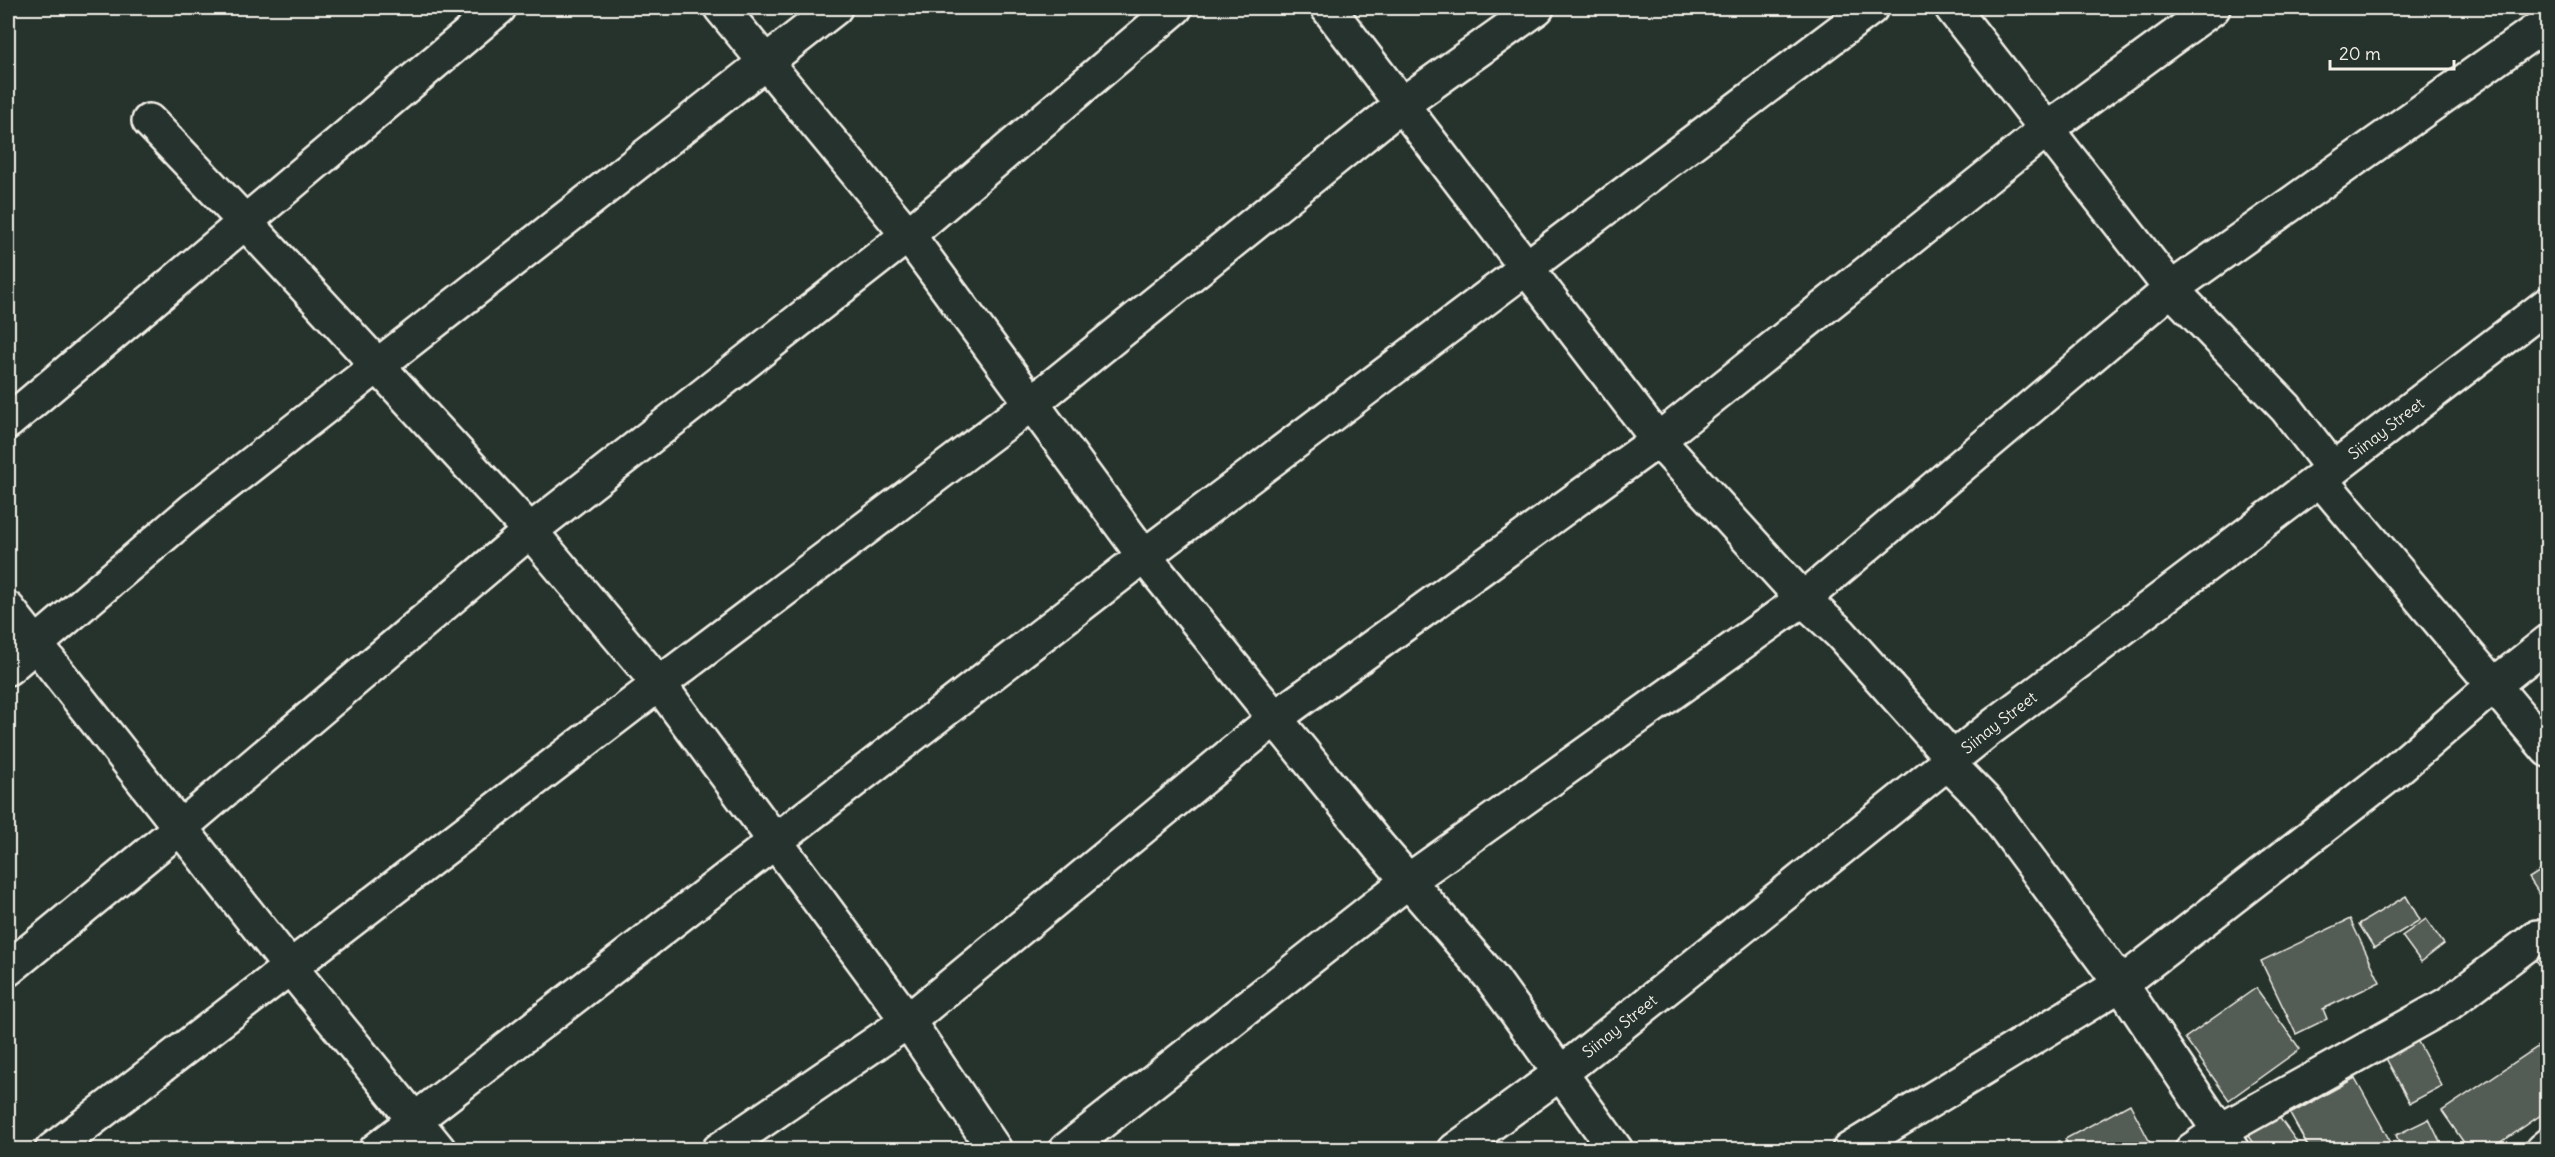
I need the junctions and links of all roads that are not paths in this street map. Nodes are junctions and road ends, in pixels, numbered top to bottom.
1 (499, 8) edge
2 (721, 8) edge
3 (835, 8) edge
4 (1175, 8) edge
5 (1328, 8) edge
6 (1537, 8) edge
7 (1871, 8) edge
8 (1952, 8) edge
9 (2213, 8) edge
10 (2547, 22) edge
11 (767, 61) junction
12 (1401, 105) junction
13 (149, 121) dead end
14 (2047, 129) junction
15 (246, 221) junction
16 (908, 235) junction
17 (1526, 269) junction
18 (2171, 289) junction
19 (2547, 304) edge
20 (376, 366) junction
21 (1032, 403) junction
22 (8, 422) edge
23 (1658, 441) junction
24 (2327, 474) junction
25 (530, 531) junction
26 (1144, 556) junction
27 (1803, 599) junction
28 (8, 609) edge
29 (2547, 642) edge
30 (36, 644) junction
31 (8, 668) edge
32 (659, 684) junction
33 (2494, 685) junction
34 (1275, 718) junction
35 (2547, 750) edge
36 (1949, 760) junction
37 (181, 827) junction
38 (775, 840) junction
39 (1408, 881) junction
40 (2537, 937) dead end
41 (290, 967) junction
42 (8, 969) edge
43 (2121, 984) junction
44 (908, 1021) junction
45 (1562, 1072) junction
46 (416, 1120) junction
47 (2226, 1140) edge
48 (2547, 1145) edge
49 (52, 1149) edge
50 (376, 1149) edge
51 (440, 1149) edge
52 (719, 1149) edge
53 (995, 1149) edge
54 (1066, 1149) edge
55 (1455, 1149) edge
56 (1616, 1149) edge
57 (1849, 1149) edge
58 (2192, 1149) edge
59 (2542, 1149) edge

1 - 15 street
2 - 11 street
3 - 11 street
4 - 16 street
5 - 12 street
6 - 12 street
7 - 17 street
8 - 14 street
9 - 14 street
10 - 18 street
11 - 16 street
11 - 20 street
12 - 17 street
12 - 21 street
13 - 15 street
14 - 18 street
14 - 23 street
15 - 20 street
15 - 22 street
16 - 21 street
16 - 25 street
17 - 23 street
17 - 26 street
18 - 24 street
18 - 27 street
19 - 24 street, Siinay Street
20 - 25 street
20 - 30 street
21 - 26 street
21 - 32 street
23 - 27 street
23 - 34 street
24 - 33 street
24 - 36 street, Siinay Street
25 - 32 street
25 - 37 street
26 - 34 street
26 - 38 street
27 - 36 street
27 - 39 street
28 - 30 street
29 - 33 street
30 - 31 street
30 - 37 street
32 - 38 street
32 - 41 street
33 - 35 street
33 - 43 street
34 - 39 street
34 - 44 street
36 - 43 street
36 - 45 street, Siinay Street
37 - 41 street
37 - 42 street
38 - 44 street
38 - 46 street
39 - 45 street
39 - 54 street
40 - 47 street
41 - 46 street
41 - 49 street
43 - 47 street
43 - 57 street
44 - 52 street
44 - 53 street
45 - 55 street, Siinay Street
45 - 56 street
46 - 50 street
46 - 51 street
47 - 58 street
48 - 59 street

